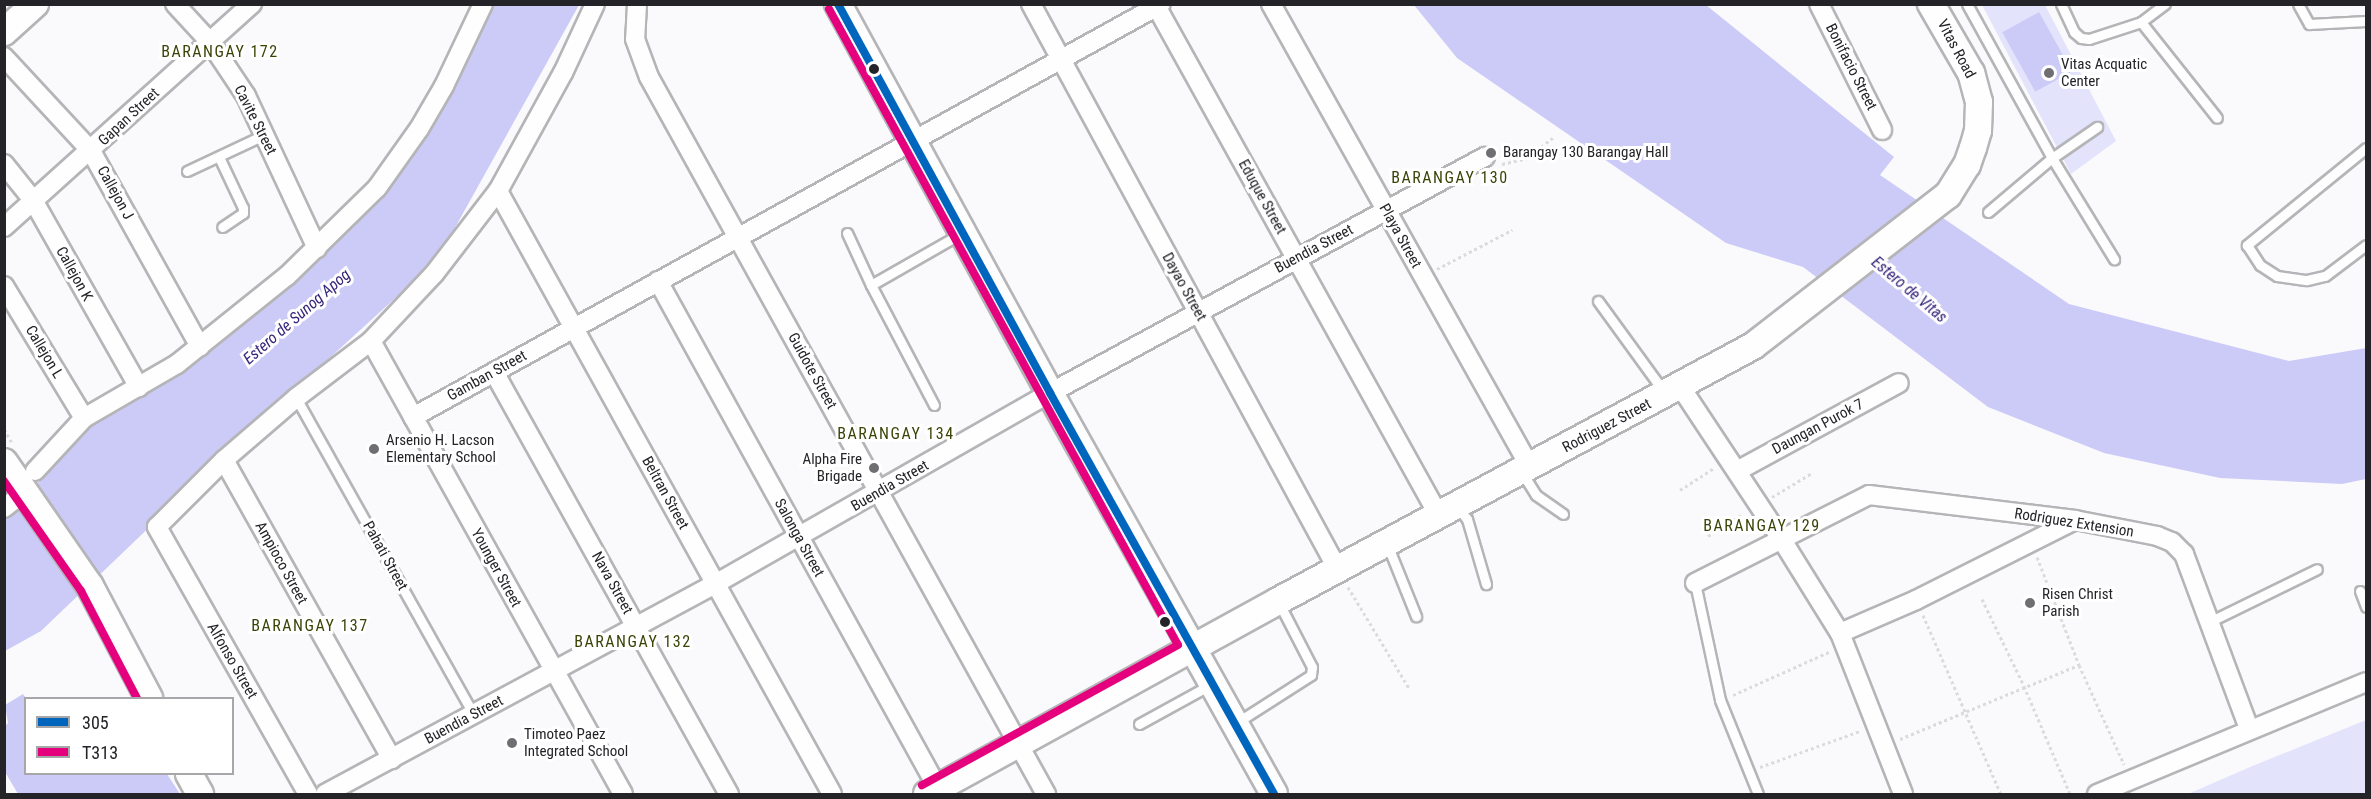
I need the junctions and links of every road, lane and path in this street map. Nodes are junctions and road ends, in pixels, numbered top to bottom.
1 (35, 4) edge
2 (175, 4) edge
3 (252, 4) edge
4 (483, 4) edge
5 (595, 4) edge
6 (637, 4) edge
7 (838, 4) edge
8 (1031, 4) edge
9 (1271, 4) edge
10 (1819, 4) edge
11 (1931, 4) edge
12 (1967, 4) edge
13 (2165, 4) edge
14 (2298, 4) edge
15 (1157, 5) edge
16 (2064, 6) edge
17 (2367, 21) edge
18 (2141, 22) junction
19 (4, 33) edge
20 (210, 42) junction
21 (4, 57) edge
22 (1061, 61) junction
23 (2217, 118) dead end
24 (2097, 127) dead end
25 (1882, 130) dead end
26 (264, 135) junction
27 (1552, 138) dead end
28 (914, 143) junction
29 (2367, 148) edge
30 (91, 151) junction
31 (219, 157) junction
32 (1485, 158) joint
33 (2052, 158) junction
34 (4, 164) edge
35 (187, 171) dead end
36 (498, 191) junction
37 (1948, 195) joint
38 (33, 200) junction
39 (1386, 210) junction
40 (1988, 212) dead end
41 (4, 227) edge
42 (222, 227) dead end
43 (1512, 230) dead end
44 (847, 233) dead end
45 (962, 233) junction
46 (738, 239) junction
47 (2367, 245) edge
48 (317, 248) junction
49 (1296, 259) junction
50 (2114, 259) dead end
51 (1429, 274) dead end
52 (658, 281) junction
53 (871, 285) junction
54 (4, 286) edge
55 (1598, 301) dead end
56 (1198, 312) junction
57 (573, 328) junction
58 (371, 341) junction
59 (200, 347) junction
60 (494, 372) junction
61 (1899, 383) dead end
62 (139, 387) junction
63 (1673, 390) junction
64 (1050, 393) junction
65 (296, 398) junction
66 (934, 405) dead end
67 (413, 417) junction
68 (84, 418) junction
69 (224, 460) junction
70 (6, 464) edge
71 (1733, 465) junction
72 (1526, 469) junction
73 (35, 471) dead end
74 (1680, 490) dead end
75 (880, 492) junction
76 (1448, 511) junction
77 (1563, 514) dead end
78 (2075, 520) junction
79 (1781, 537) junction
80 (799, 538) junction
81 (2031, 542) junction
82 (1387, 544) junction
83 (2317, 569) dead end
84 (1338, 570) junction
85 (1695, 583) joint
86 (715, 584) junction
87 (1486, 584) dead end
88 (2360, 591) dead end
89 (1982, 599) dead end
90 (1916, 600) junction
91 (1278, 601) junction
92 (2367, 607) edge
93 (1416, 616) dead end
94 (2208, 622) junction
95 (636, 627) junction
96 (1842, 639) junction
97 (1192, 649) junction
98 (2079, 665) junction
99 (554, 672) junction
100 (2367, 682) edge
101 (1212, 684) junction
102 (2024, 686) junction
103 (1409, 688) dead end
104 (148, 697) edge
105 (1720, 700) junction
106 (1964, 711) junction
107 (474, 715) junction
108 (1139, 724) dead end
109 (1234, 724) junction
110 (1876, 725) junction
111 (2249, 729) junction
112 (1019, 744) junction
113 (1884, 746) junction
114 (392, 759) junction
115 (1760, 767) dead end
116 (190, 775) edge
117 (2131, 779) junction
118 (935, 793) edge
119 (200, 795) edge
120 (308, 795) edge
121 (325, 795) edge
122 (623, 795) edge
123 (729, 795) edge
124 (832, 795) edge
125 (1046, 795) edge
126 (1274, 795) edge
127 (1758, 795) edge
128 (1903, 795) edge
129 (2001, 795) edge
130 (2070, 795) edge
131 (2097, 795) edge

1 - 19 street
2 - 20 street, Cavite Street
3 - 20 street, Gapan Street
4 - 48 street
5 - 36 street
6 - 46 street, Guidote Street
7 - 28 street
8 - 22 street, Dayao Street
9 - 39 street, Playa Street
10 - 25 street, Bonifacio Street
11 - 37 street, Vitas Road
12 - 33 lane
13 - 18 lane
14 - 17 lane
15 - 22 street, Gamban Street
15 - 49 street, Eduque Street
16 - 18 lane
18 - 23 lane
20 - 26 street, Cavite Street
20 - 30 street, Gapan Street
21 - 30 street, Callejon J
22 - 28 street, Gamban Street
22 - 56 street, Dayao Street
24 - 33 lane
26 - 31 lane
26 - 48 street, Cavite Street
27 - 32 path
28 - 45 street
28 - 46 street, Gamban Street
29 - 47 lane
30 - 38 street, Gapan Street
30 - 59 street, Callejon J
31 - 35 lane
31 - 42 lane
32 - 39 street, Buendia Street
33 - 40 lane
33 - 50 lane
34 - 38 street, Callejon K
36 - 57 street, Beltran Street
36 - 58 street
37 - 63 street, Rodriguez Street
38 - 41 street, Gapan Street
38 - 62 street, Callejon K
39 - 49 street, Buendia Street
39 - 72 street, Playa Street
43 - 51 path
44 - 53 lane
45 - 53 lane
45 - 64 street
46 - 52 street, Gamban Street
46 - 75 street, Guidote Street
48 - 59 street
49 - 56 street, Buendia Street
49 - 76 street, Eduque Street
52 - 57 street, Gamban Street
52 - 80 street, Salonga Street
53 - 66 lane
54 - 68 street, Callejon L
55 - 63 lane
56 - 64 street, Buendia Street
56 - 84 street, Dayao Street
57 - 60 street, Gamban Street
57 - 86 street, Beltran Street
58 - 65 street
58 - 67 street, Younger Street
59 - 62 street
60 - 67 street, Gamban Street
60 - 95 street, Nava Street
61 - 71 street, Daungan Purok 7
62 - 68 street
63 - 71 street
63 - 72 street, Rodriguez Street
64 - 75 street, Buendia Street
64 - 97 street
65 - 69 street
65 - 107 lane, Pahati Street
67 - 99 street, Younger Street
68 - 73 street
69 - 114 street, Ampioco Street
69 - 120 street, Alfonso Street
70 - 104 street
71 - 74 path
71 - 79 street
72 - 76 street, Rodriguez Street
72 - 77 lane
75 - 80 street, Buendia Street
75 - 112 street, Guidote Street
76 - 82 street, Rodriguez Street
76 - 87 lane
78 - 79 street, Rodriguez Extension
78 - 81 street
78 - 94 street, Rodriguez Extension
79 - 85 street, Rodriguez Extension
79 - 96 street
80 - 86 street, Buendia Street
80 - 118 street, Salonga Street
81 - 90 street
81 - 98 path
82 - 84 street, Rodriguez Street
82 - 93 lane
83 - 94 lane
84 - 91 street, Rodriguez Street
84 - 103 path
85 - 105 lane
86 - 95 street, Buendia Street
86 - 124 street, Beltran Street
88 - 92 lane
89 - 102 path
90 - 96 street
90 - 106 path
91 - 97 street, Rodriguez Street
91 - 109 lane
94 - 111 street, Rodriguez Extension
95 - 99 street, Buendia Street
95 - 123 street, Nava Street
96 - 105 path
96 - 110 street
97 - 101 street
97 - 112 street, Rodriguez Street
98 - 102 path
98 - 117 path
99 - 107 street, Buendia Street
99 - 122 street, Younger Street
100 - 111 street
101 - 108 lane
101 - 109 street
102 - 106 path
102 - 130 path
105 - 127 lane
106 - 113 path
106 - 129 path
107 - 114 street, Buendia Street
109 - 126 street
110 - 113 street
110 - 115 path
111 - 117 street
112 - 118 street, Rodriguez Street
112 - 125 street, Guidote Street
113 - 128 street
114 - 121 street, Buendia Street
116 - 119 street
117 - 131 street

